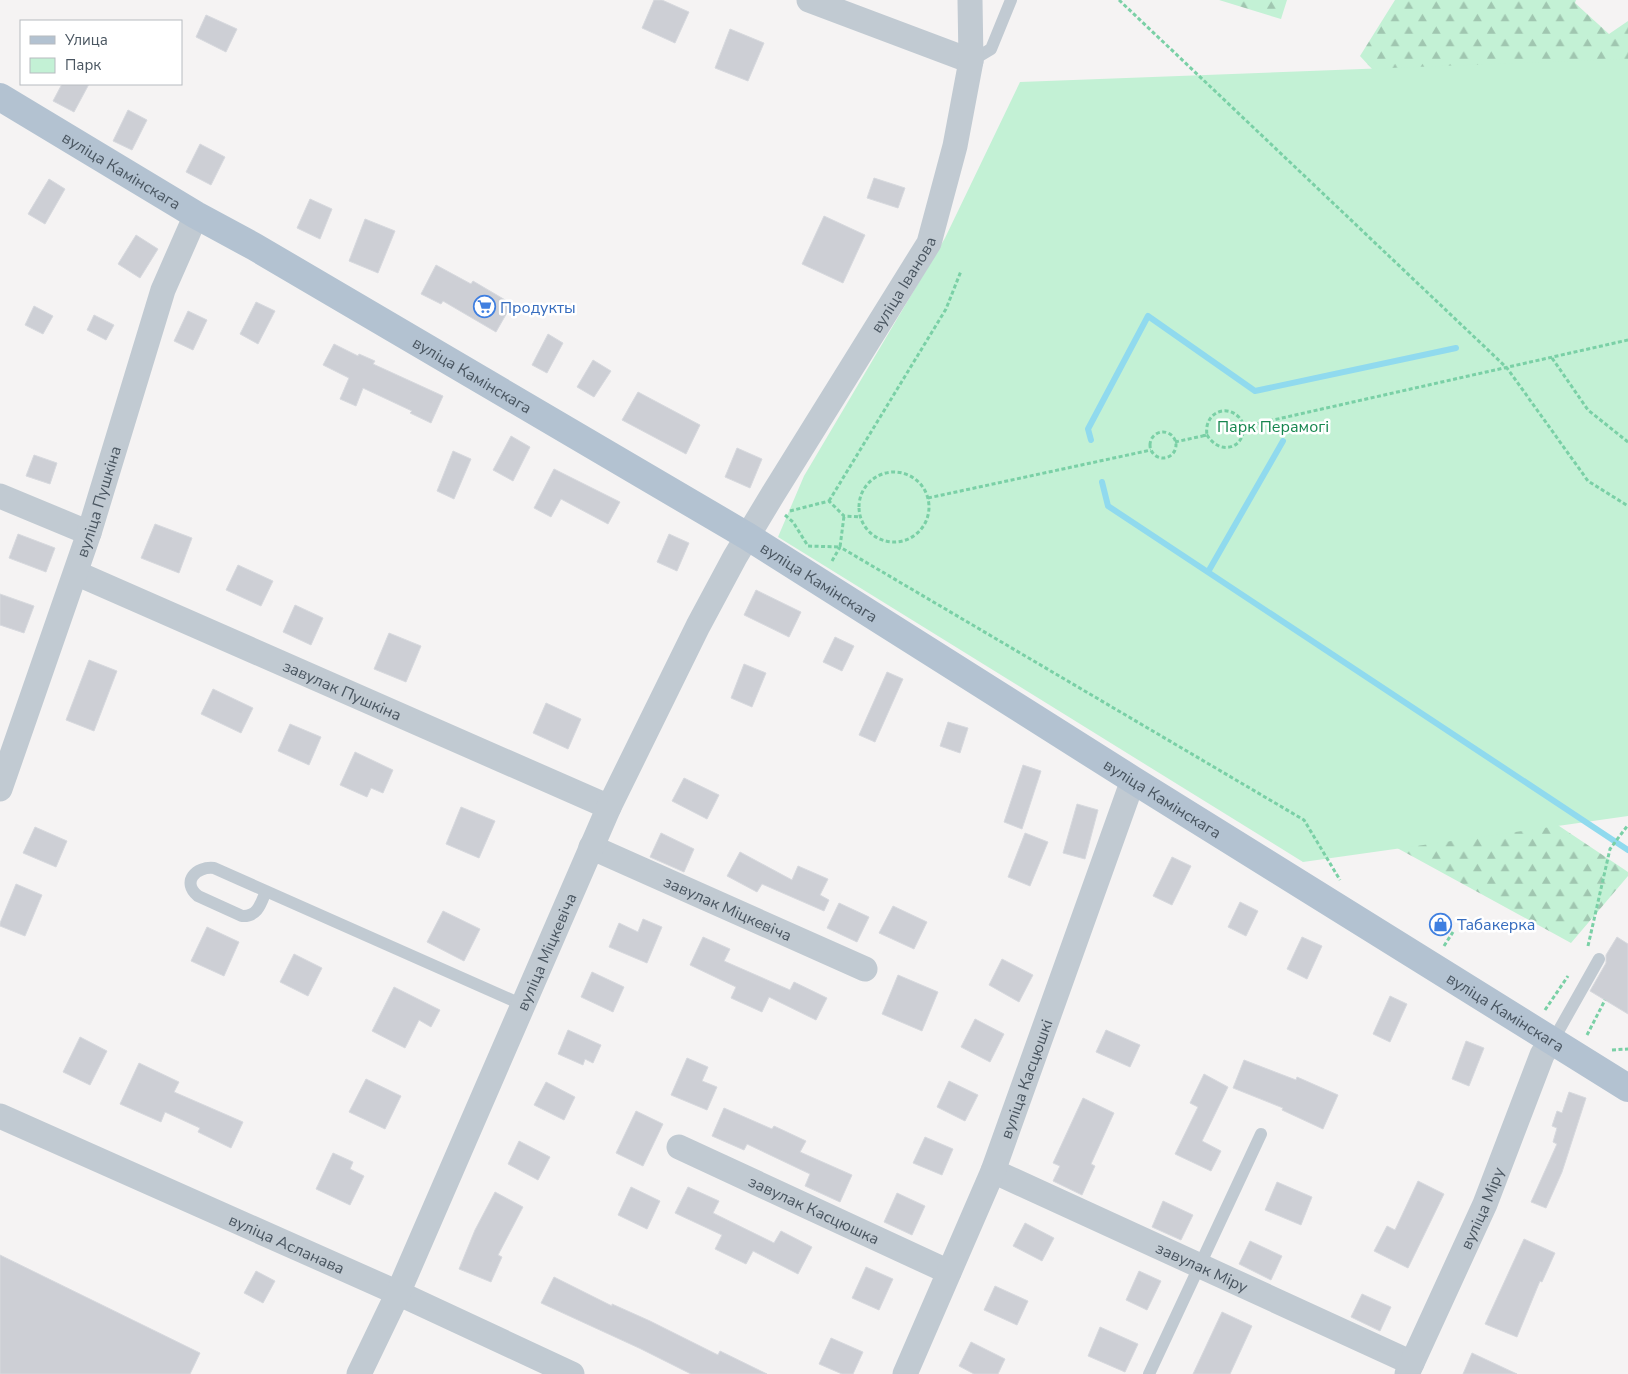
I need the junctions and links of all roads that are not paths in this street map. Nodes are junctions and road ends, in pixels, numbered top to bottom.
1 (809, 0) edge
2 (970, 0) edge
3 (1011, 0) edge
4 (971, 61) junction
5 (0, 97) edge
6 (196, 215) junction
7 (0, 496) edge
8 (89, 533) junction
9 (747, 536) junction
10 (76, 572) junction
11 (1133, 780) junction
12 (0, 789) edge
13 (609, 807) junction
14 (591, 847) junction
15 (266, 891) junction
16 (1599, 958) dead end
17 (865, 970) dead end
18 (523, 1005) junction
19 (1551, 1040) junction
20 (1628, 1088) edge
21 (0, 1116) edge
22 (1261, 1134) dead end
23 (679, 1147) dead end
24 (993, 1171) junction
25 (1200, 1267) junction
26 (949, 1272) junction
27 (398, 1293) junction
28 (1409, 1368) edge
29 (359, 1374) edge
30 (572, 1374) edge
31 (905, 1374) edge
32 (1150, 1374) edge

1 - 4 street
2 - 4 street, вуліца Іванова
3 - 4 lane
4 - 9 street, вуліца Іванова
5 - 6 main road, вуліца Камінскага
6 - 8 street, вуліца Пушкіна
6 - 9 main road, вуліца Камінскага
7 - 8 street
8 - 10 street, вуліца Пушкіна
9 - 11 main road, вуліца Камінскага
9 - 13 street, вуліца Міцкевіча
10 - 12 street, вуліца Пушкіна
10 - 13 street, завулак Пушкіна
11 - 19 main road, вуліца Камінскага
11 - 24 street, вуліца Касцюшкі
13 - 14 street, вуліца Міцкевіча
14 - 17 street, завулак Міцкевіча
14 - 18 street, вуліца Міцкевіча
15 - 15 lane
15 - 18 lane
16 - 19 lane
18 - 27 street, вуліца Міцкевіча
19 - 20 main road, вуліца Камінскага
19 - 28 street, вуліца Міру
21 - 27 street, вуліца Асланава
22 - 25 lane
23 - 26 street, завулак Касцюшка
24 - 25 street, завулак Міру
24 - 26 street, вуліца Касцюшкі
25 - 28 street, завулак Міру
25 - 32 lane
26 - 31 street, вуліца Касцюшкі
27 - 29 street, вуліца Міцкевіча
27 - 30 street, вуліца Асланава

